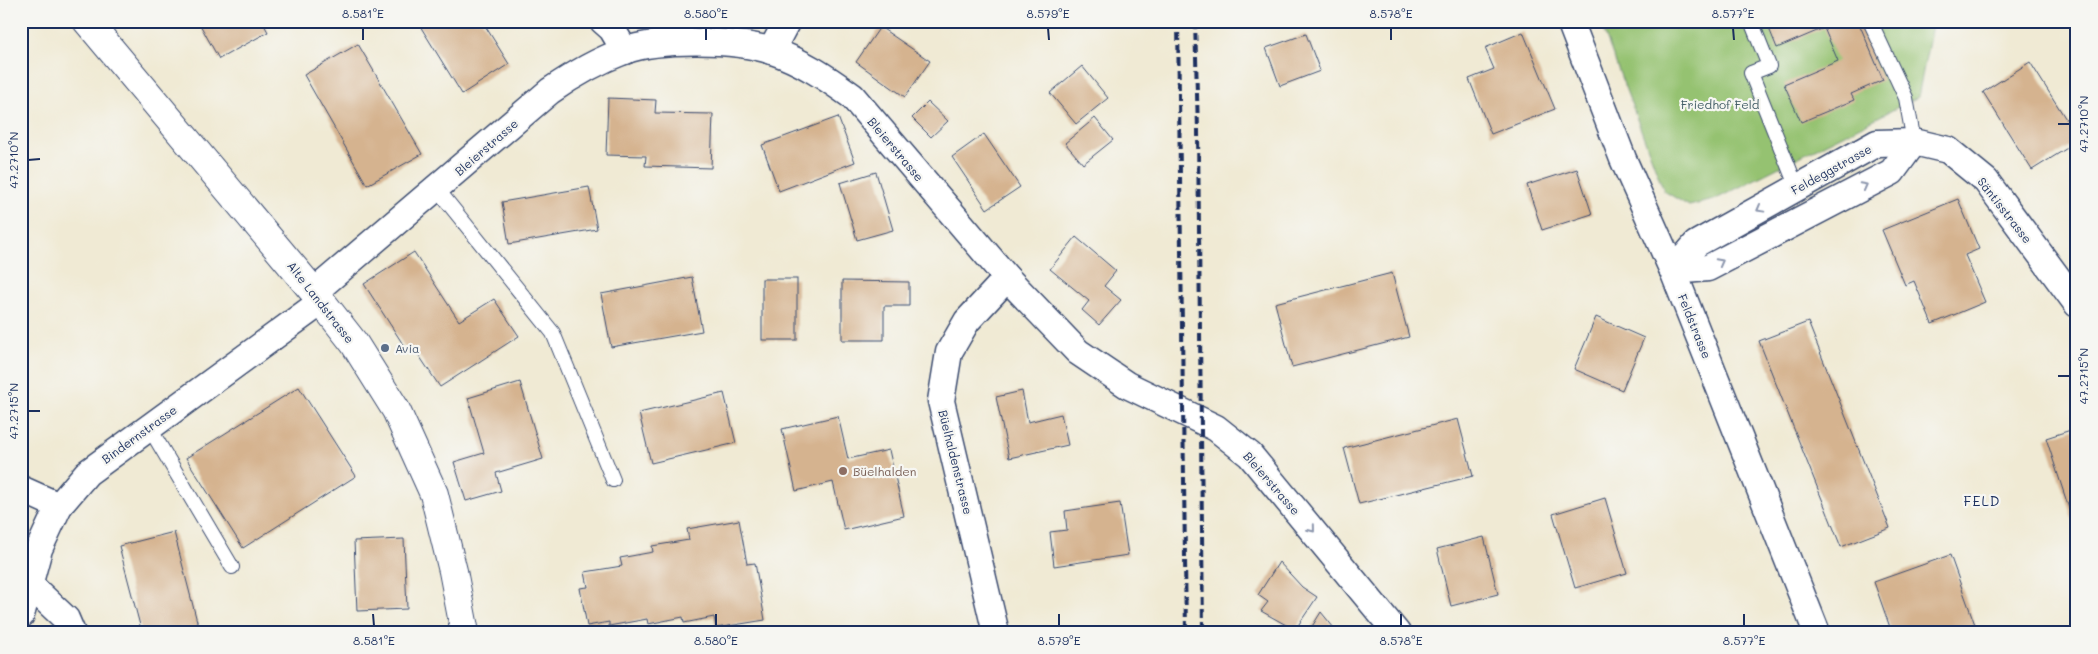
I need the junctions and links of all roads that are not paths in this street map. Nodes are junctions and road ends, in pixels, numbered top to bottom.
1 (87, 21) edge
2 (603, 21) edge
3 (787, 21) edge
4 (1570, 21) edge
5 (1751, 21) edge
6 (1870, 21) edge
7 (625, 51) junction
8 (770, 51) junction
9 (1914, 142) junction
10 (1797, 188) junction
11 (437, 189) junction
12 (1673, 271) junction
13 (1007, 278) junction
14 (317, 297) junction
15 (2077, 304) edge
16 (149, 427) junction
17 (613, 480) dead end
18 (21, 489) edge
19 (59, 506) junction
20 (232, 567) dead end
21 (29, 584) junction
22 (21, 615) edge
23 (72, 633) edge
24 (465, 633) edge
25 (996, 633) edge
26 (1397, 633) edge
27 (1817, 633) edge

1 - 14 main road, Alte Landstrasse
2 - 7 street
3 - 8 street
4 - 12 street, Feldstrasse
5 - 10 lane
6 - 9 lane
7 - 8 street, Bleierstrasse
7 - 11 street, Bleierstrasse
8 - 13 street, Bleierstrasse
9 - 10 street, Feldeggstrasse
12 -> 9 street
9 - 15 street, Säntisstrasse
10 -> 12 street, Feldeggstrasse
11 - 14 street, Bleierstrasse
11 - 17 lane
12 - 27 street, Feldstrasse
13 - 25 street, Büelhaldenstrasse
13 -> 26 street, Bleierstrasse
14 - 16 street, Bindernstrasse
14 - 24 main road, Alte Landstrasse
16 - 19 street, Bindernstrasse
16 - 20 lane
18 - 19 street
19 - 21 street, Bindernstrasse
21 - 22 street, Bindernstrasse
21 - 23 street

